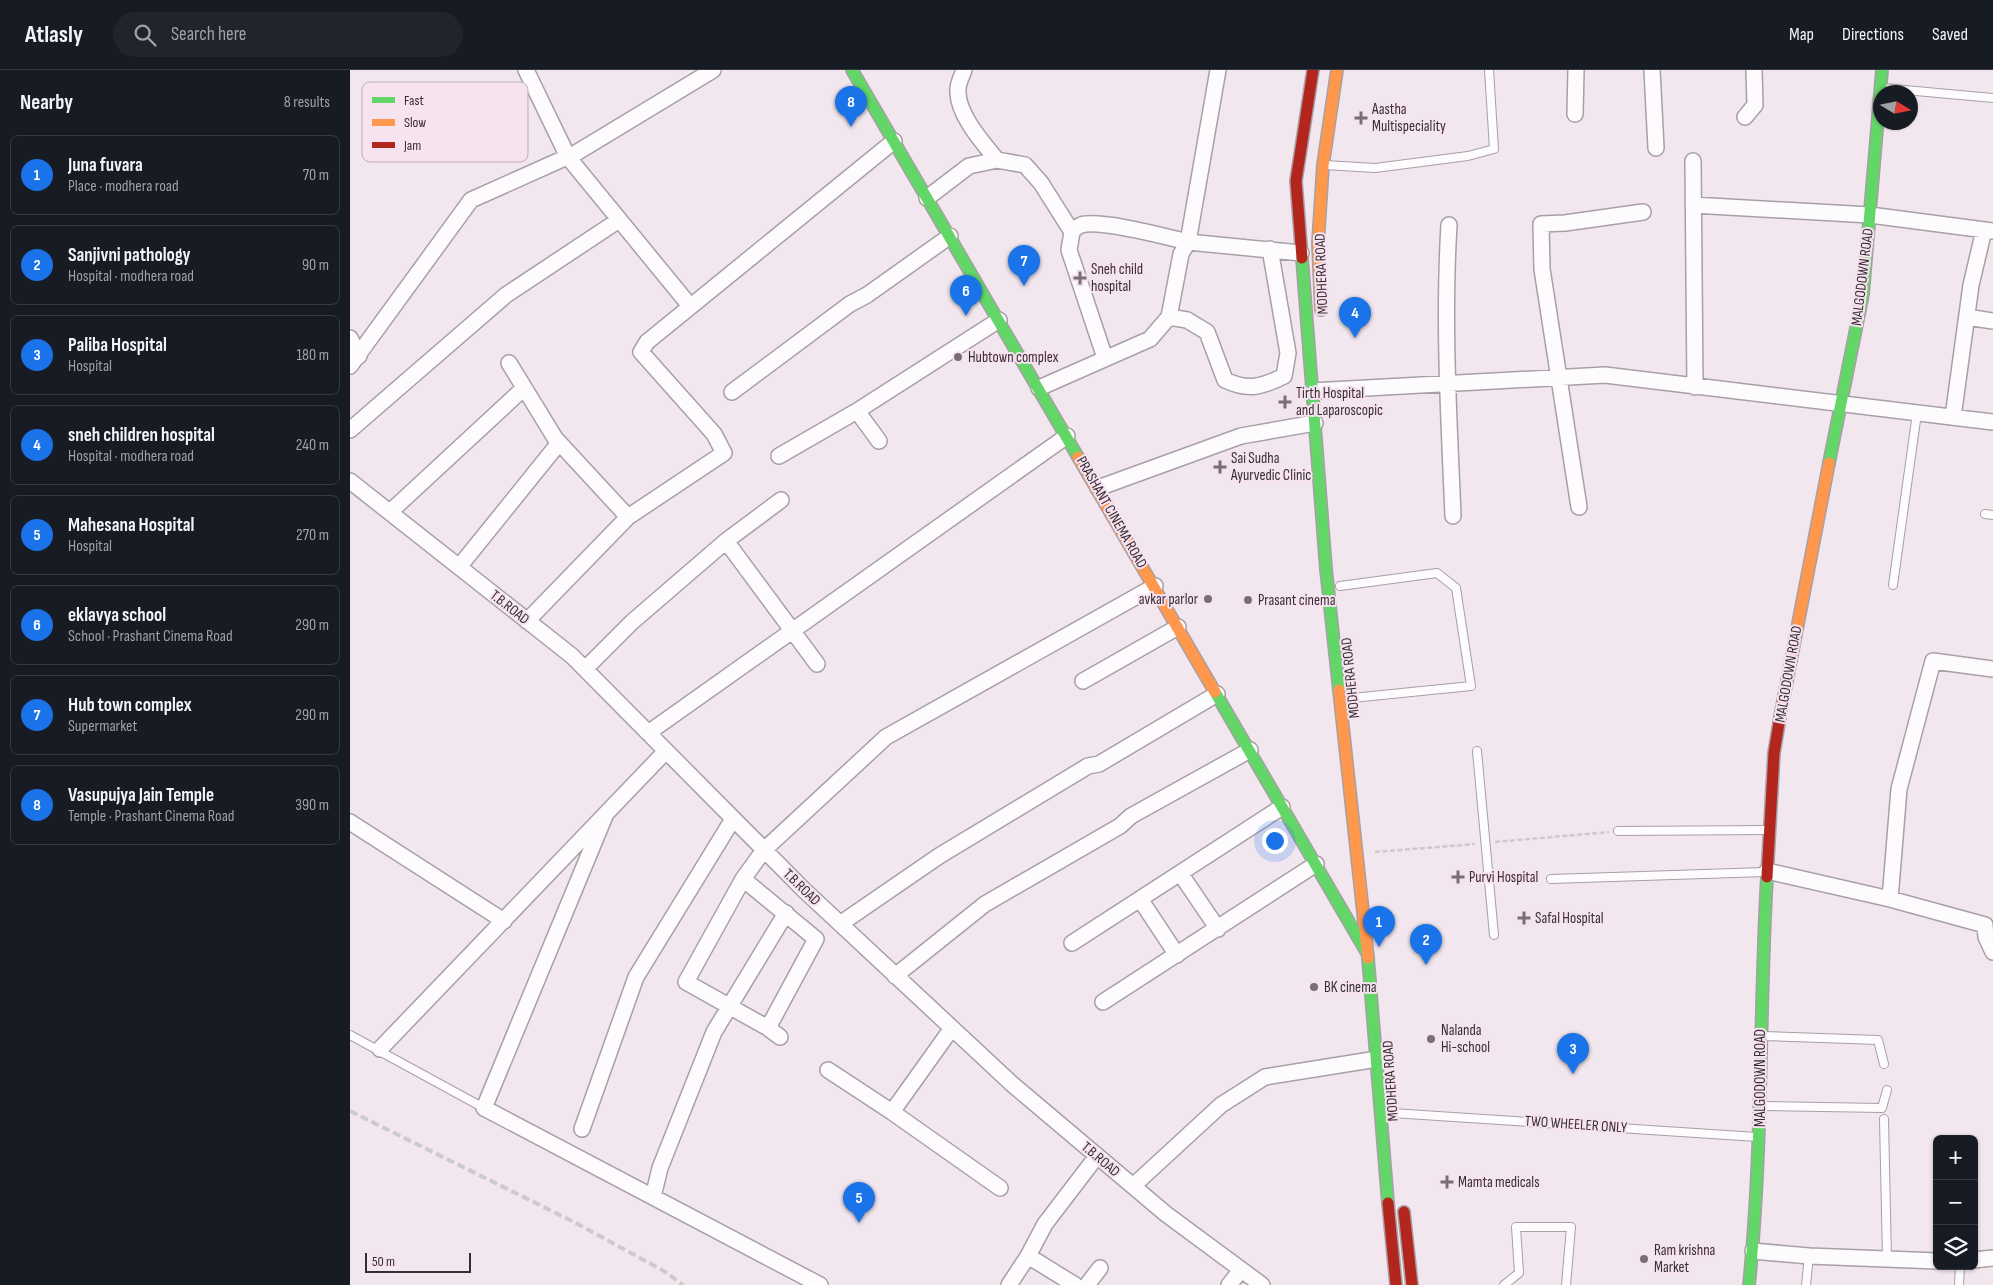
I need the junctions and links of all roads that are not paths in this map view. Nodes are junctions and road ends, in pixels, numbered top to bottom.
1 (526, 70) edge
2 (713, 70) edge
3 (964, 70) edge
4 (1218, 70) edge
5 (1313, 70) edge
6 (1337, 70) edge
7 (1490, 70) edge
8 (1576, 70) edge
9 (1652, 70) edge
10 (1754, 70) edge
11 (1882, 70) edge
12 (857, 72) edge
13 (1880, 85) edge
14 (1918, 91) edge
15 (1993, 98) edge
16 (1575, 114) dead end
17 (1745, 117) dead end
18 (1877, 130) edge
19 (894, 141) junction
20 (1656, 148) dead end
21 (568, 157) junction
22 (997, 160) junction
23 (1693, 161) dead end
24 (1323, 165) junction
25 (927, 198) junction
26 (1694, 205) junction
27 (1643, 212) dead end
28 (1870, 214) junction
29 (619, 220) junction
30 (1449, 225) dead end
31 (1989, 231) edge
32 (1072, 232) junction
33 (950, 236) junction
34 (1188, 242) junction
35 (1270, 250) junction
36 (1301, 253) junction
37 (690, 306) junction
38 (1169, 317) junction
39 (1967, 317) junction
40 (999, 320) junction
41 (1993, 321) edge
42 (1322, 322) dead end
43 (350, 338) edge
44 (1105, 358) junction
45 (355, 361) edge
46 (509, 363) dead end
47 (1559, 378) junction
48 (1447, 384) junction
49 (1695, 387) junction
50 (524, 388) junction
51 (1039, 388) junction
52 (1322, 390) junction
53 (732, 392) dead end
54 (1841, 405) junction
55 (857, 411) junction
56 (1917, 413) junction
57 (1953, 418) junction
58 (1993, 422) edge
59 (1315, 423) junction
60 (350, 430) edge
61 (1067, 436) junction
62 (879, 441) dead end
63 (559, 443) junction
64 (779, 456) dead end
65 (350, 481) edge
66 (1098, 488) junction
67 (781, 500) dead end
68 (1579, 507) dead end
69 (390, 512) junction
70 (1334, 513) dead end
71 (1453, 516) dead end
72 (628, 517) junction
73 (726, 541) junction
74 (1337, 559) dead end
75 (459, 567) junction
76 (1894, 585) dead end
77 (1155, 586) junction
78 (1340, 586) dead end
79 (527, 621) junction
80 (1178, 627) junction
81 (792, 630) junction
82 (817, 664) dead end
83 (585, 669) junction
84 (1993, 669) edge
85 (1083, 681) dead end
86 (1217, 694) junction
87 (1352, 698) dead end
88 (648, 733) junction
89 (1250, 750) junction
90 (666, 751) junction
91 (1477, 751) dead end
92 (1282, 807) junction
93 (605, 816) junction
94 (734, 819) junction
95 (350, 822) edge
96 (1770, 830) junction
97 (1618, 831) dead end
98 (764, 850) junction
99 (1316, 864) junction
100 (1767, 872) junction
101 (1180, 873) junction
102 (743, 879) junction
103 (1551, 879) dead end
104 (1140, 898) junction
105 (1890, 899) junction
106 (786, 913) junction
107 (835, 920) junction
108 (504, 921) junction
109 (1989, 925) edge
110 (1218, 928) junction
111 (1494, 935) dead end
112 (816, 939) junction
113 (1072, 943) dead end
114 (1993, 952) edge
115 (1177, 955) junction
116 (1369, 956) junction
117 (895, 976) junction
118 (1103, 1002) dead end
119 (730, 1005) junction
120 (952, 1028) junction
121 (350, 1035) edge
122 (1760, 1036) junction
123 (380, 1049) junction
124 (1383, 1058) junction
125 (1884, 1064) dead end
126 (828, 1070) dead end
127 (1887, 1090) dead end
128 (1760, 1106) junction
129 (484, 1108) junction
130 (892, 1112) junction
131 (1392, 1113) junction
132 (1884, 1119) dead end
133 (582, 1129) dead end
134 (1394, 1132) dead end
135 (1760, 1137) junction
136 (1098, 1156) junction
137 (1133, 1186) junction
138 (1000, 1188) dead end
139 (654, 1197) junction
140 (1402, 1198) dead end
141 (1753, 1251) junction
142 (1028, 1256) junction
143 (1808, 1256) junction
144 (1993, 1258) edge
145 (1887, 1259) junction
146 (1978, 1260) edge
147 (1933, 1261) edge
148 (1100, 1268) dead end
149 (1241, 1270) junction
150 (1960, 1270) edge
151 (820, 1285) edge
152 (1010, 1285) edge
153 (1075, 1285) edge
154 (1087, 1285) edge
155 (1229, 1285) edge
156 (1262, 1285) edge
157 (1396, 1285) edge
158 (1413, 1285) edge
159 (1504, 1285) edge
160 (1566, 1285) edge
161 (1749, 1285) edge
162 (1806, 1285) edge
163 (1959, 1285) edge

1 - 21 street
2 - 21 street
3 - 22 street
4 - 34 street
5 - 36 street
6 - 24 street, MODHERA ROAD
7 - 24 lane
8 - 16 street
9 - 20 street
10 - 17 street
11 - 13 street, MALGODOWN ROAD
12 - 19 street, PRASHANT CINEMA ROAD
14 - 15 lane
18 - 28 street, MALGODOWN ROAD
19 - 25 street, PRASHANT CINEMA ROAD
19 - 37 street
21 - 29 street
21 - 45 street
22 - 25 street
22 - 32 street
23 - 26 street
24 - 42 street, MODHERA ROAD
25 - 33 street, PRASHANT CINEMA ROAD
26 - 28 street
26 - 49 street
27 - 47 street
28 - 31 street
28 - 54 street, MALGODOWN ROAD
29 - 37 street
29 - 60 street
30 - 48 street
31 - 39 street
32 - 34 street
32 - 44 street
33 - 40 street, PRASHANT CINEMA ROAD
33 - 53 street
34 - 35 street
34 - 38 street
35 - 36 street
35 - 38 street
36 - 52 street
37 - 72 street
38 - 44 street
39 - 41 street
39 - 57 street
40 - 51 street, PRASHANT CINEMA ROAD
40 - 55 street
43 - 45 street
44 - 51 street
46 - 50 street
47 - 48 street
47 - 49 street
47 - 68 street
48 - 52 street
48 - 71 street
49 - 54 street
50 - 63 street
50 - 69 street
51 - 61 street, PRASHANT CINEMA ROAD
52 - 59 street
54 - 56 street
54 - 96 street, MALGODOWN ROAD
55 - 62 street
55 - 64 street
56 - 57 street
56 - 76 lane
57 - 58 street
59 - 66 street
59 - 116 street
61 - 66 street, PRASHANT CINEMA ROAD
61 - 81 street
63 - 72 street
63 - 75 street
65 - 69 street, T.B.ROAD
66 - 77 street, PRASHANT CINEMA ROAD
67 - 73 street
69 - 75 street, T.B.ROAD
70 - 74 street
72 - 79 street
73 - 81 street
73 - 83 street
75 - 79 street, T.B.ROAD
77 - 80 street, PRASHANT CINEMA ROAD
77 - 98 street
78 - 87 lane
79 - 83 street, T.B.ROAD
80 - 85 street
80 - 86 street, PRASHANT CINEMA ROAD
81 - 82 street
81 - 88 street
83 - 88 street, T.B.ROAD
84 - 105 street
86 - 89 street, PRASHANT CINEMA ROAD
86 - 107 street
88 - 90 street, T.B.ROAD
89 - 92 street, PRASHANT CINEMA ROAD
89 - 117 street
90 - 93 street
90 - 94 street, T.B.ROAD
91 - 111 lane
92 - 99 street, PRASHANT CINEMA ROAD
92 - 101 street
93 - 108 street
93 - 129 street
94 - 98 street, T.B.ROAD
94 - 133 street
95 - 108 street
96 - 97 lane
96 - 100 street, MALGODOWN ROAD
98 - 102 street
98 - 107 street, T.B.ROAD
99 - 110 street
99 - 116 street, PRASHANT CINEMA ROAD
100 - 103 lane
100 - 105 street
100 - 122 street, MALGODOWN ROAD
101 - 104 street
101 - 110 street
102 - 106 street
102 - 119 street
104 - 113 street
104 - 115 street
105 - 109 street
106 - 112 street
106 - 119 street
107 - 112 street
107 - 117 street, T.B.ROAD
108 - 123 street
109 - 114 street
110 - 115 street
112 - 119 street
115 - 118 street
116 - 124 street
117 - 120 street, T.B.ROAD
119 - 139 street
120 - 130 street
120 - 136 street, T.B.ROAD
121 - 123 lane
122 - 125 lane
122 - 128 street, MALGODOWN ROAD
123 - 129 lane
124 - 131 street, MODHERA ROAD
124 - 137 street
124 - 157 street
126 - 130 street
127 - 128 lane
128 - 135 street, MALGODOWN ROAD
129 - 139 street
130 - 138 street
131 - 134 street, MODHERA ROAD
131 - 135 lane, TWO WHEELER ONLY
132 - 145 lane
135 - 141 street, MALGODOWN ROAD
136 - 137 street, T.B.ROAD
136 - 142 street
137 - 149 street, T.B.ROAD
139 - 151 street
140 - 158 street
141 - 143 street
141 - 161 street, MALGODOWN ROAD
142 - 152 street
142 - 153 street
143 - 145 street
143 - 162 lane
144 - 146 street
145 - 147 street
148 - 154 street
149 - 155 street
149 - 156 street, T.B.ROAD
150 - 163 lane
159 - 160 lane

